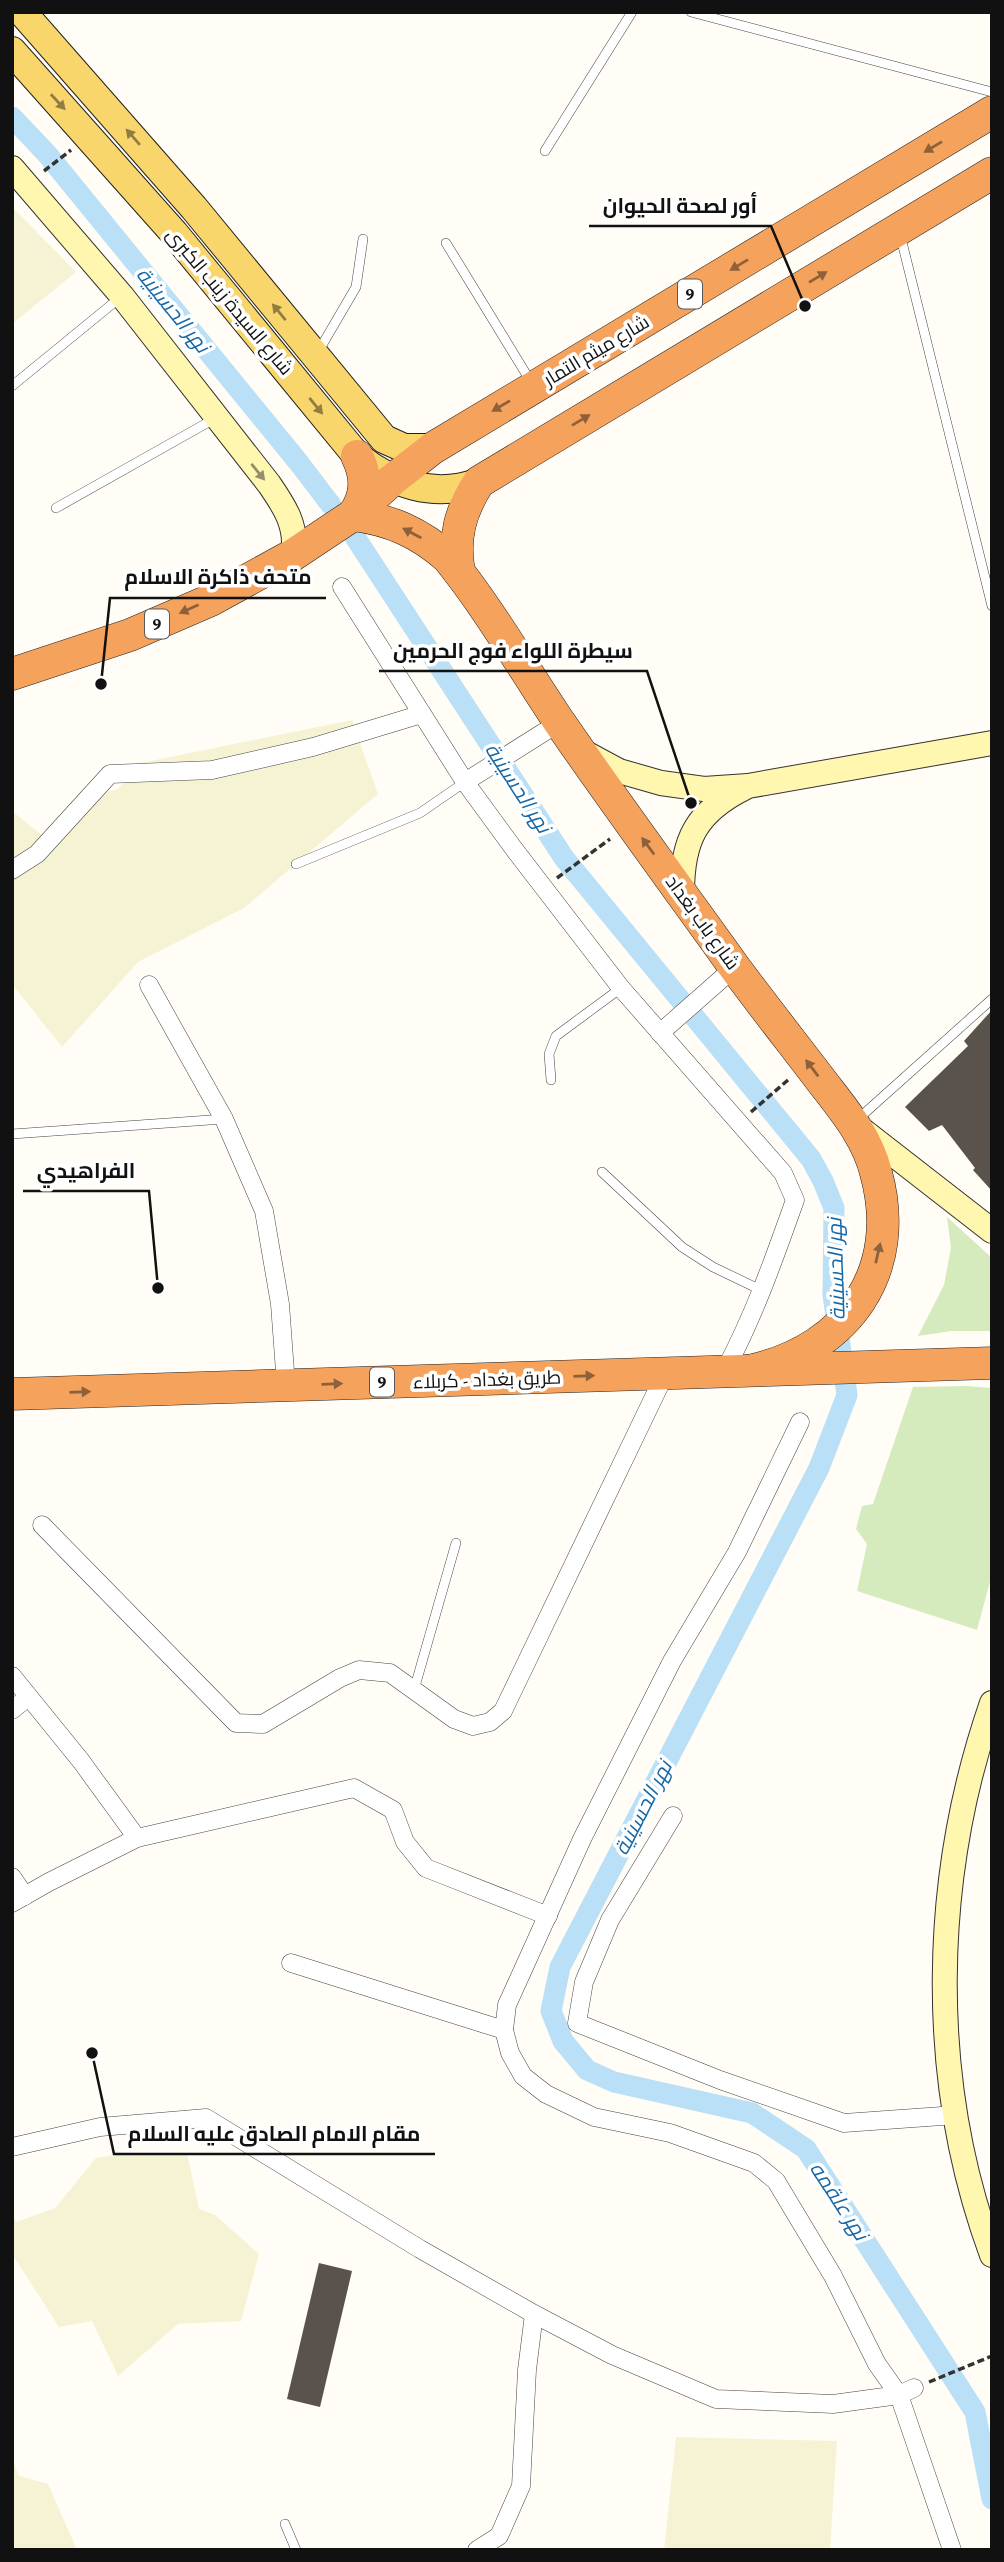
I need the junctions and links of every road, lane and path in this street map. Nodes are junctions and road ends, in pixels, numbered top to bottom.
1 (22, 12) edge
2 (632, 12) edge
3 (691, 12) edge
4 (12, 51) edge
5 (992, 92) edge
6 (992, 112) edge
7 (71, 150) dead end
8 (545, 150) dead end
9 (12, 168) edge
10 (45, 170) dead end
11 (992, 173) edge
12 (898, 228) junction
13 (363, 239) dead end
14 (446, 243) dead end
15 (122, 296) junction
16 (316, 356) junction
17 (12, 387) edge
18 (534, 387) junction
19 (216, 418) junction
20 (380, 435) junction
21 (433, 448) junction
22 (357, 456) junction
23 (392, 480) junction
24 (478, 482) junction
25 (56, 509) dead end
26 (354, 515) junction
27 (293, 555) junction
28 (459, 572) junction
29 (342, 587) dead end
30 (992, 606) edge
31 (12, 674) edge
32 (422, 714) junction
33 (548, 730) junction
34 (992, 743) edge
35 (580, 750) junction
36 (465, 782) junction
37 (748, 786) junction
38 (601, 845) dead end
39 (296, 864) dead end
40 (12, 870) edge
41 (560, 876) dead end
42 (682, 893) junction
43 (735, 967) junction
44 (149, 985) dead end
45 (621, 988) junction
46 (992, 999) edge
47 (660, 1033) junction
48 (551, 1080) dead end
49 (786, 1081) dead end
50 (753, 1110) dead end
51 (224, 1119) junction
52 (853, 1123) junction
53 (12, 1134) edge
54 (602, 1172) dead end
55 (992, 1231) edge
56 (763, 1291) junction
57 (992, 1363) edge
58 (760, 1368) junction
59 (665, 1374) junction
60 (286, 1385) junction
61 (12, 1394) edge
62 (800, 1422) dead end
63 (42, 1525) dead end
64 (456, 1543) dead end
65 (12, 1676) edge
66 (414, 1690) junction
67 (28, 1697) junction
68 (992, 1703) edge
69 (12, 1710) edge
70 (673, 1816) dead end
71 (137, 1838) junction
72 (12, 1877) edge
73 (19, 1900) edge
74 (548, 1916) junction
75 (291, 1963) dead end
76 (504, 2030) junction
77 (956, 2115) junction
78 (12, 2147) edge
79 (992, 2255) edge
80 (534, 2314) junction
81 (992, 2356) edge
82 (906, 2392) junction
83 (285, 2524) dead end
84 (296, 2550) edge
85 (477, 2550) edge
86 (952, 2550) edge

16 -> 1 main road, شارع السيدة زينب الكبرى
2 - 8 lane
3 - 5 lane
4 -> 22 main road, شارع السيدة زينب الكبرى
6 -> 18 highway, شارع ميثم التمار / 9
7 - 10 path
9 - 15 main road
11 - 12 highway
24 -> 12 highway
12 - 30 lane
13 - 16 lane
14 - 18 lane
15 - 17 lane
15 - 19 main road
16 - 20 main road, شارع السيدة زينب الكبرى
18 -> 21 highway, شارع ميثم التمار / 9
19 - 25 lane
19 -> 27 main road
20 - 21 main road, شارع السيدة زينب الكبرى
20 - 22 main road
21 - 23 highway, شارع ميثم التمار / 9
22 - 23 main road, شارع السيدة زينب الكبرى
22 - 26 highway
23 - 24 main road, شارع السيدة زينب الكبرى
23 - 26 highway, شارع ميثم التمار / 9
24 - 28 highway, 9
26 - 27 highway, 9
28 -> 26 highway, شارع باب بغداد
27 -> 31 highway, 9
28 - 33 highway, شارع باب بغداد / 9
29 - 32 street
32 - 36 street
32 - 40 street
33 - 35 highway, شارع باب بغداد / 9
33 - 36 street
34 - 37 main road
35 - 37 main road
42 -> 35 highway, شارع باب بغداد / 9
36 - 39 lane
36 - 45 street
37 - 42 main road
38 - 41 path
42 - 43 highway, شارع باب بغداد / 9
43 - 47 street
52 -> 43 highway, شارع باب بغداد / 9
44 - 51 street
45 - 47 street
45 - 48 lane
46 - 52 lane
47 - 56 street
49 - 50 path
51 - 53 lane
51 - 60 street
52 - 55 main road, شارع باب بغداد
58 -> 52 highway, 9
54 - 56 lane
56 - 58 street
57 - 58 highway, طريق بغداد - كربلاء
58 - 59 highway, طريق بغداد - كربلاء / 9
60 -> 59 highway, طريق بغداد - كربلاء / 9
59 - 66 street
61 -> 60 highway, طريق بغداد - كربلاء / 9
62 - 74 street
63 - 66 street
64 - 66 lane
65 - 67 street
67 - 69 street
67 - 71 street
68 - 77 main road
70 - 77 street
71 - 73 street
71 - 74 street
72 - 73 street
74 - 76 street
75 - 76 street
76 - 82 street
77 - 79 main road
78 - 80 street
80 - 82 street
80 - 85 street
81 - 82 path
82 - 86 street
83 - 84 lane

